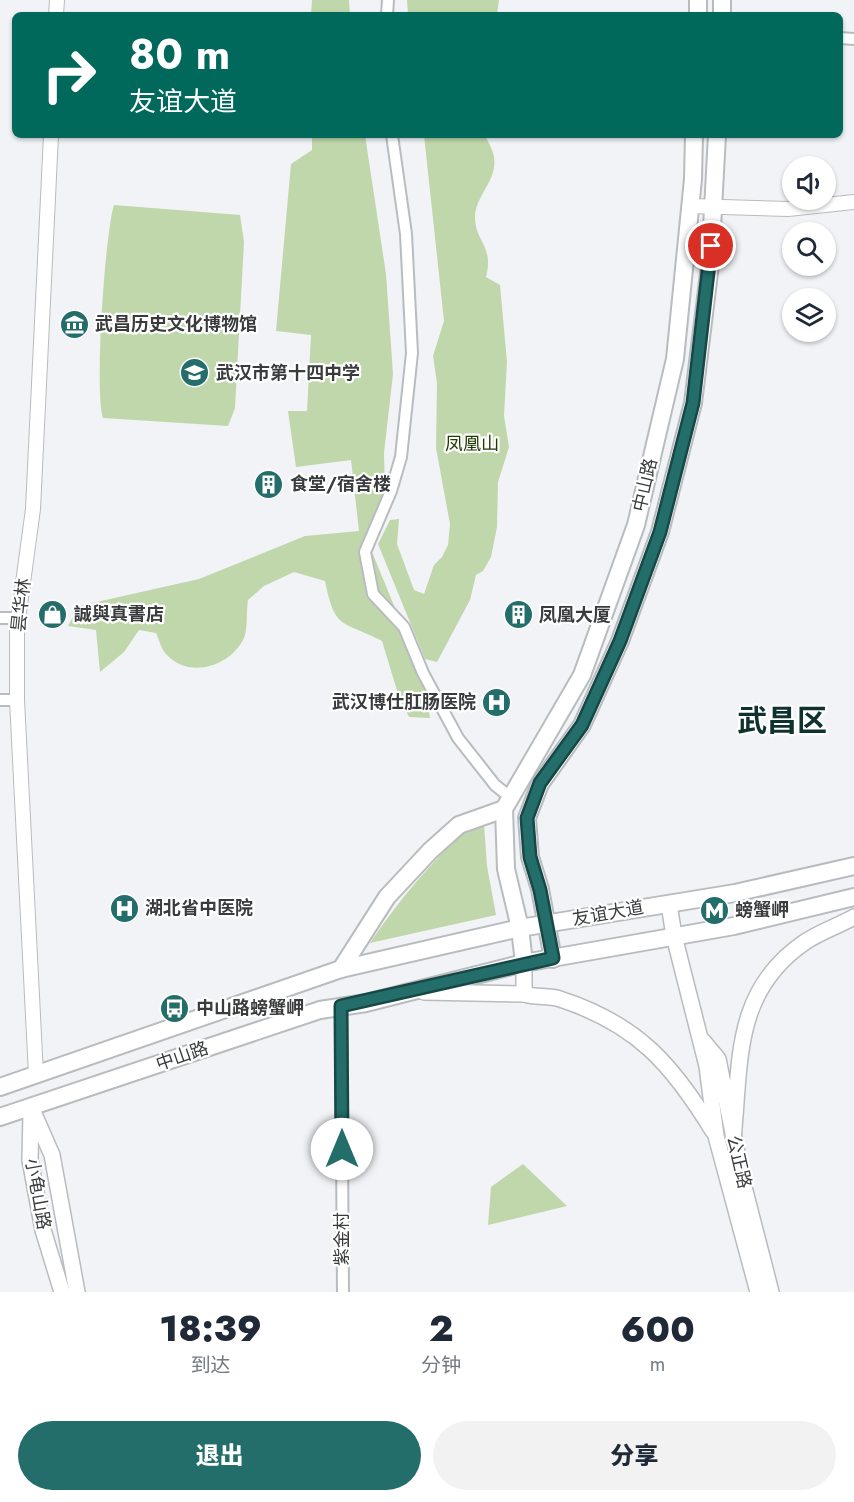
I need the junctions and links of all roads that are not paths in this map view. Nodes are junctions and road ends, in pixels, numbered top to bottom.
1 (51, 138) edge
2 (392, 138) edge
3 (694, 138) edge
4 (717, 138) edge
5 (854, 202) edge
6 (690, 206) junction
7 (714, 207) junction
8 (0, 618) edge
9 (18, 618) junction
10 (0, 700) edge
11 (17, 700) junction
12 (507, 803) junction
13 (854, 866) edge
14 (854, 897) edge
15 (669, 904) junction
16 (854, 917) edge
17 (548, 924) junction
18 (520, 928) junction
19 (674, 936) junction
20 (553, 958) junction
21 (524, 963) junction
22 (334, 971) junction
23 (412, 991) junction
24 (524, 994) junction
25 (366, 1003) joint
26 (341, 1006) junction
27 (700, 1036) junction
28 (36, 1075) junction
29 (0, 1087) edge
30 (31, 1107) junction
31 (0, 1117) edge
32 (716, 1136) junction
33 (733, 1139) junction
34 (62, 1292) edge
35 (77, 1292) edge
36 (343, 1292) edge
37 (758, 1292) edge
38 (771, 1292) edge

1 - 9 street, 昙华林
2 - 12 street
3 - 6 main road, 中山路
4 - 7 main road, 中山路
5 - 7 street
6 - 7 street
6 - 12 main road, 中山路
7 - 17 main road, 中山路
8 - 9 street
9 - 11 street, 昙华林
10 - 11 street
11 - 28 street, 昙华林
12 - 18 main road
12 - 22 main road
13 - 15 main road, 友谊大道
14 - 19 main road, 友谊大道
15 - 17 main road, 友谊大道
15 - 19 main road, 公正路
16 - 33 main road
17 - 18 main road, 友谊大道
17 - 20 main road, 中山路
18 - 21 main road
18 - 22 main road, 友谊大道
19 - 20 main road, 友谊大道
19 - 27 main road, 公正路
20 - 21 main road, 友谊大道
21 - 23 main road, 友谊大道
21 - 24 main road
22 - 28 main road, 中山路
23 - 24 main road
23 - 25 main road, 友谊大道
24 - 32 main road
25 - 26 main road, 中山路
26 - 30 main road, 中山路
26 - 36 street, 紫金村
27 - 32 main road, 公正路
27 - 33 main road, 公正路
28 - 29 main road, 中山路
30 - 31 main road, 中山路
30 - 34 main road, 小龟山路
30 - 35 main road, 小龟山路
32 - 37 main road, 公正路
33 - 38 main road, 公正路

